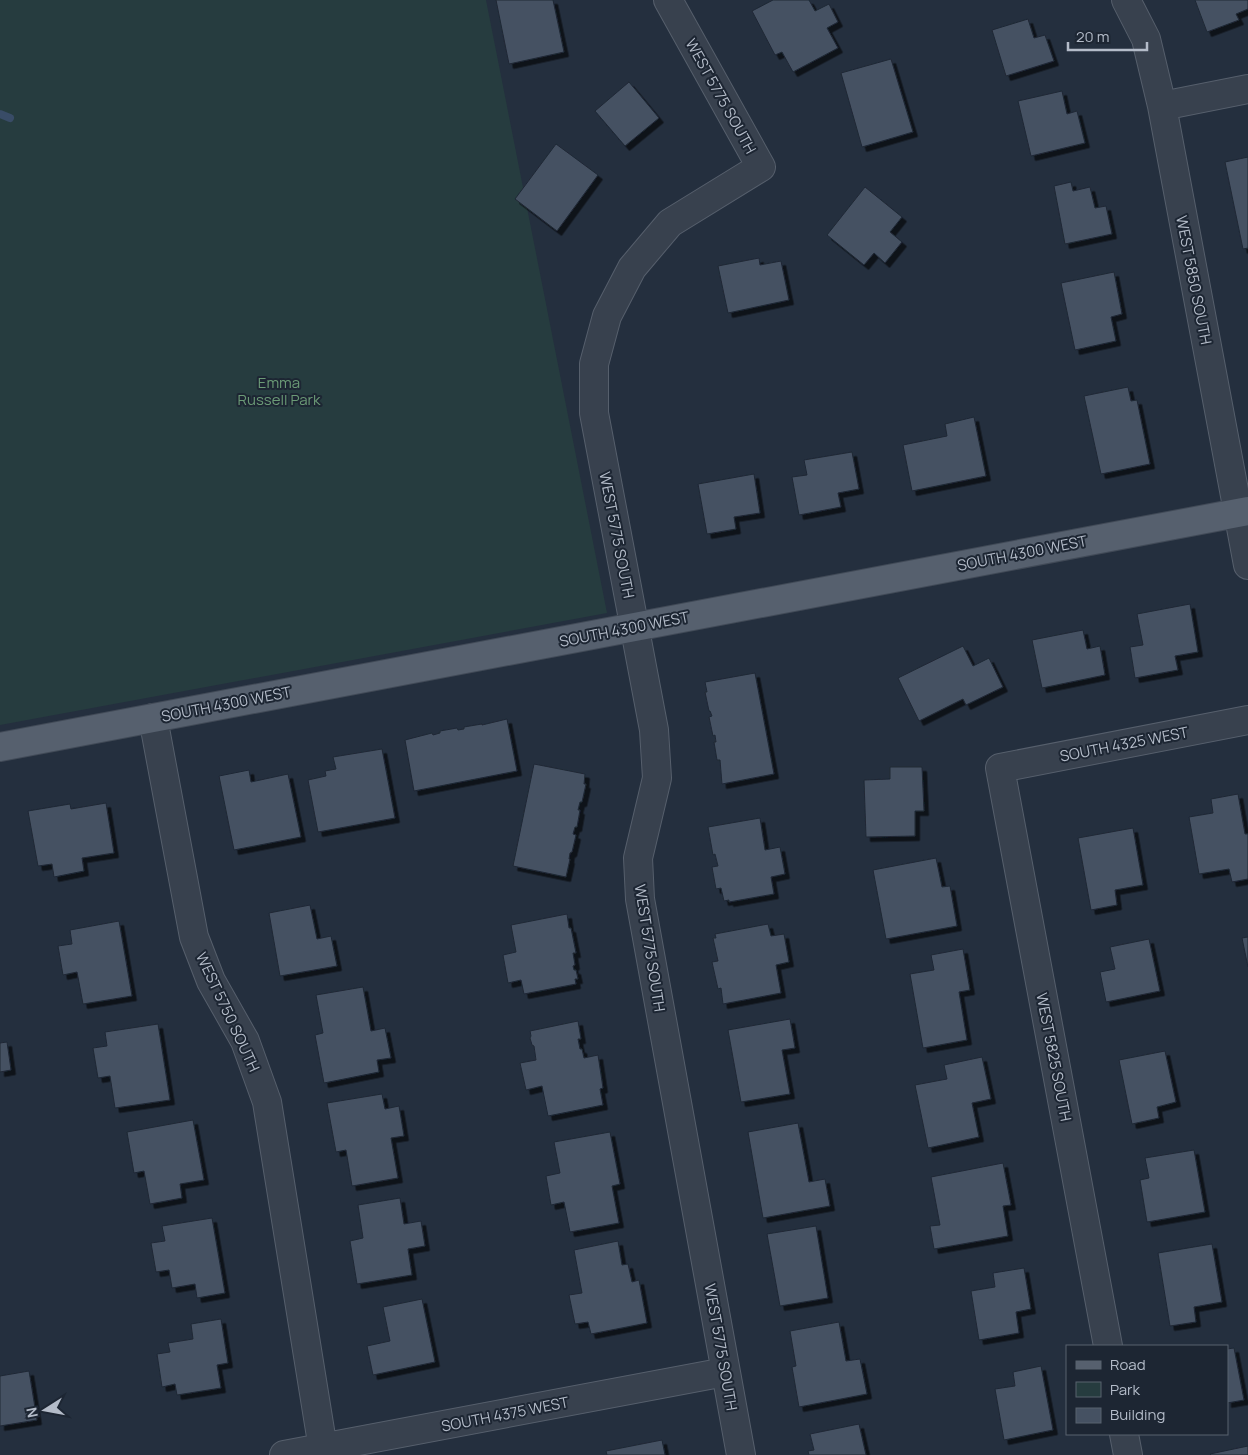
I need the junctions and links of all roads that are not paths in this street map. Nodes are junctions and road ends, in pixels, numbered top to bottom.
1 (668, 0) edge
2 (1126, 0) edge
3 (1248, 89) edge
4 (1162, 106) junction
5 (1243, 512) edge
6 (1248, 565) edge
7 (634, 627) junction
8 (153, 718) junction
9 (1248, 720) edge
10 (0, 747) edge
11 (1000, 768) joint
12 (1108, 1345) edge
13 (725, 1372) junction
14 (1124, 1435) edge
15 (323, 1452) edge
16 (284, 1455) edge
17 (741, 1455) edge
18 (1128, 1455) edge

1 - 7 street, WEST 5775 SOUTH
2 - 4 street, WEST 5850 SOUTH
3 - 4 street
4 - 5 street, WEST 5850 SOUTH
5 - 6 street, WEST 5850 SOUTH
5 - 7 main road, SOUTH 4300 WEST
7 - 8 main road, SOUTH 4300 WEST
7 - 13 street, WEST 5775 SOUTH
8 - 10 main road, SOUTH 4300 WEST
8 - 15 street, WEST 5750 SOUTH
9 - 11 street, SOUTH 4325 WEST
11 - 12 street, WEST 5825 SOUTH
13 - 15 street, SOUTH 4375 WEST
13 - 17 street, WEST 5775 SOUTH
14 - 18 street
15 - 16 street, SOUTH 4375 WEST

